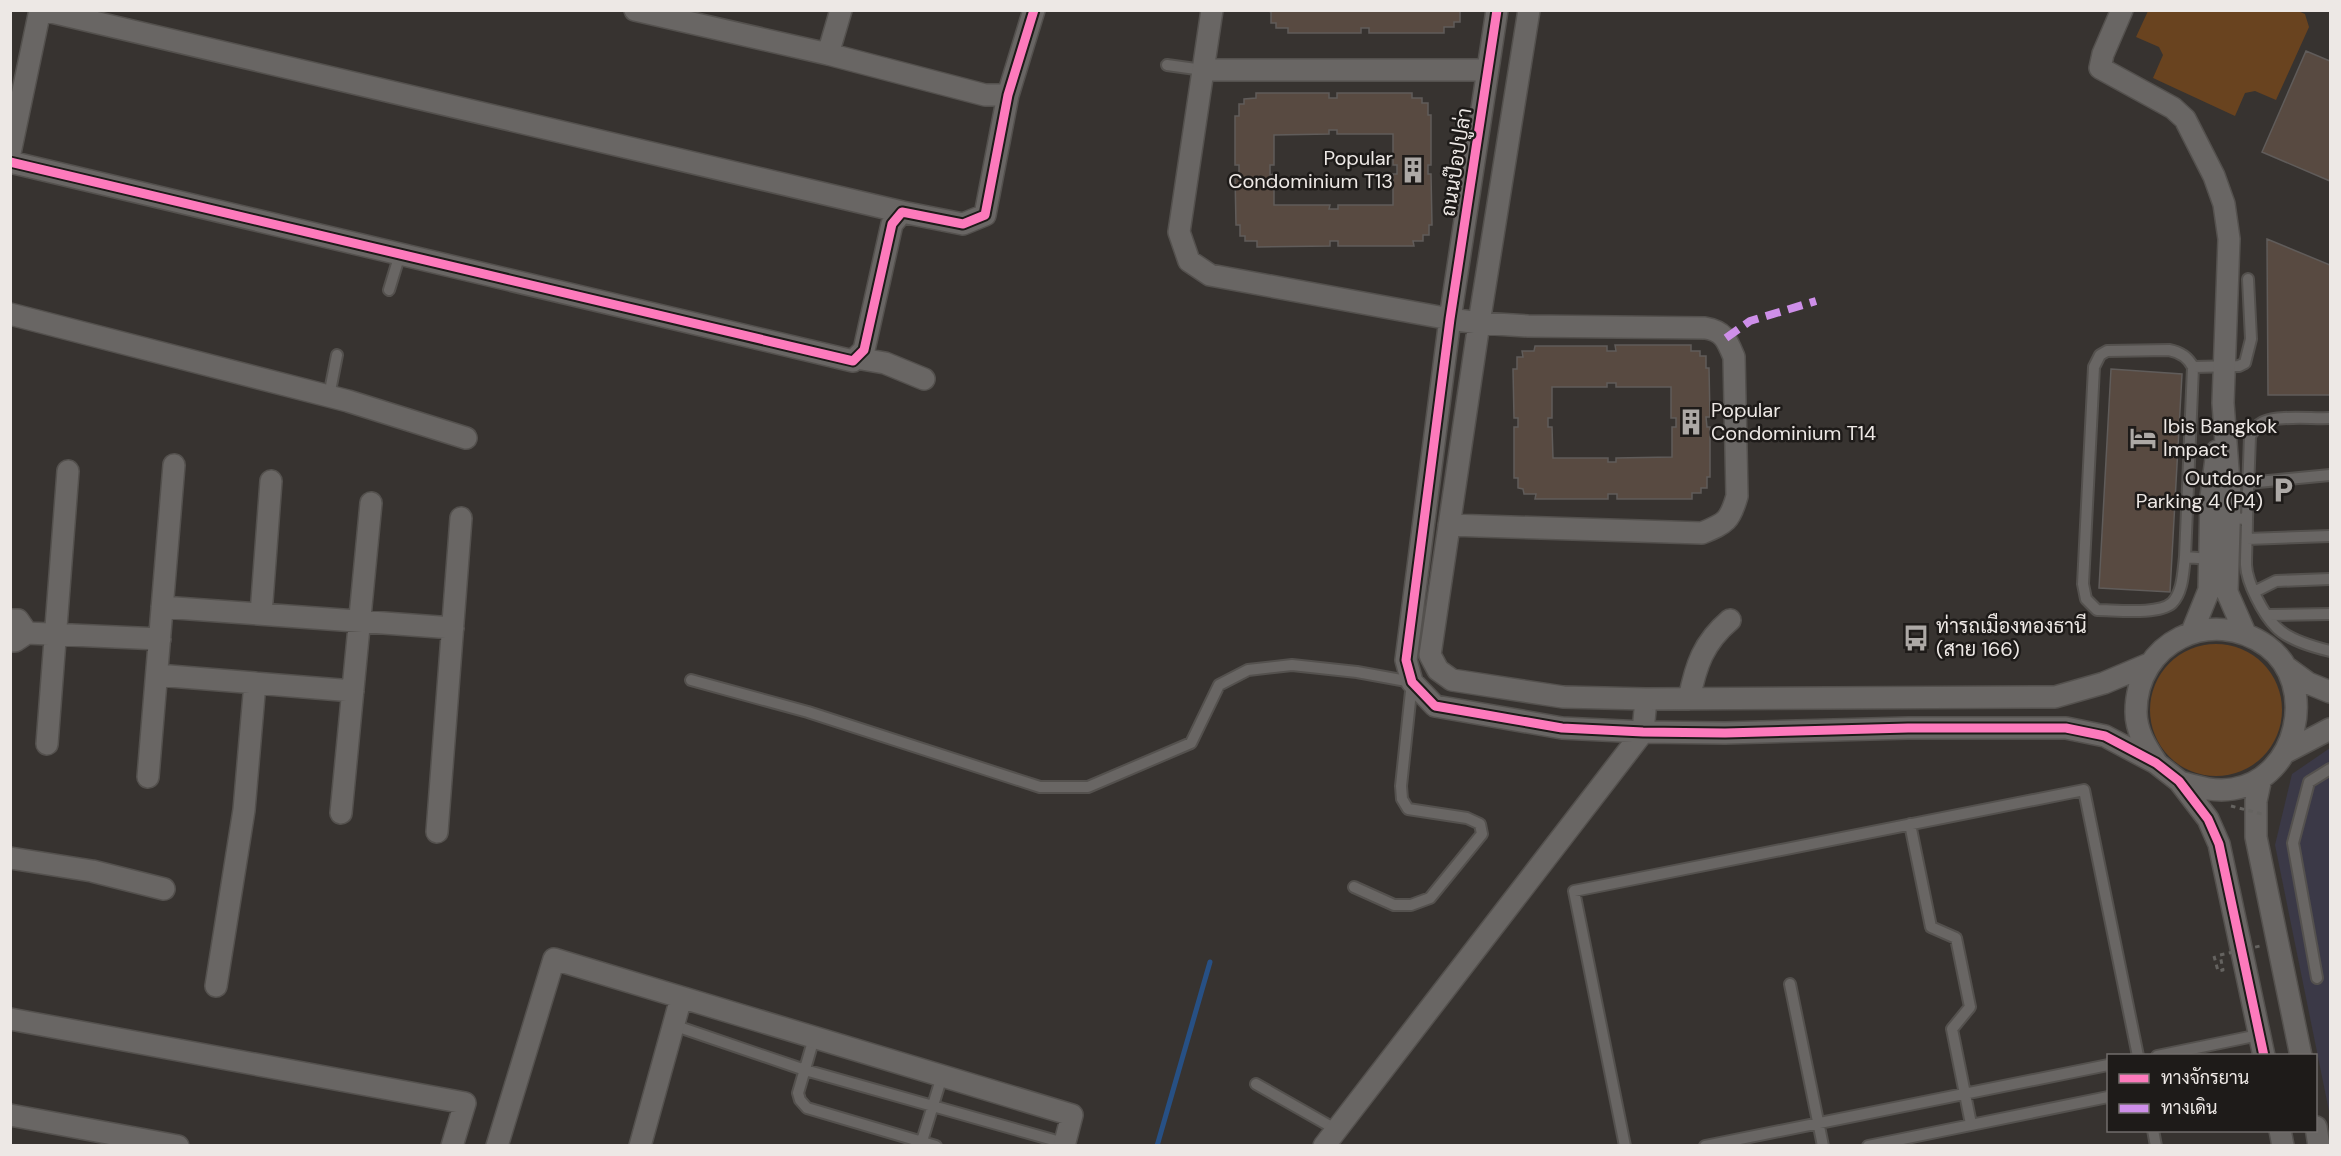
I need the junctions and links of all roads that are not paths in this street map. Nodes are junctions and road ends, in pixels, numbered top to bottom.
1 (42, 10) edge
2 (635, 10) edge
3 (842, 10) edge
4 (1035, 10) edge
5 (1212, 10) edge
6 (1497, 10) edge
7 (1529, 10) edge
8 (2122, 10) edge
9 (828, 54) junction
10 (1167, 65) dead end
11 (1203, 70) junction
12 (1488, 70) junction
13 (18, 83) edge
14 (1008, 94) junction
15 (10, 153) edge
16 (10, 162) edge
17 (902, 212) junction
18 (400, 254) junction
19 (2248, 279) dead end
20 (389, 290) dead end
21 (10, 314) edge
22 (1450, 320) junction
23 (1479, 323) junction
24 (337, 355) dead end
25 (856, 358) junction
26 (2193, 367) junction
27 (2223, 367) junction
28 (924, 379) dead end
29 (329, 396) junction
30 (2223, 403) junction
31 (2331, 418) edge
32 (466, 438) dead end
33 (174, 465) dead end
34 (68, 471) dead end
35 (2331, 475) edge
36 (271, 481) dead end
37 (2248, 483) junction
38 (371, 503) dead end
39 (461, 518) dead end
40 (2238, 519) junction
41 (1449, 525) junction
42 (2331, 536) edge
43 (2247, 539) junction
44 (2185, 557) junction
45 (2210, 559) junction
46 (2331, 579) edge
47 (2254, 592) junction
48 (162, 607) junction
49 (261, 614) junction
50 (2331, 614) edge
51 (2268, 615) junction
52 (10, 620) edge
53 (1730, 620) dead end
54 (359, 622) junction
55 (453, 628) junction
56 (2192, 632) junction
57 (2245, 633) junction
58 (56, 635) junction
59 (19, 637) edge
60 (160, 639) junction
61 (2331, 651) edge
62 (2149, 664) junction
63 (2286, 667) junction
64 (1438, 670) junction
65 (157, 675) junction
66 (691, 680) dead end
67 (1412, 682) junction
68 (255, 683) junction
69 (353, 691) junction
70 (2331, 692) edge
71 (1907, 694) junction
72 (1646, 699) junction
73 (1689, 699) junction
74 (1908, 728) junction
75 (2331, 729) edge
76 (1643, 732) junction
77 (47, 744) dead end
78 (2286, 752) junction
79 (2156, 763) junction
80 (2331, 769) edge
81 (148, 777) dead end
82 (2261, 777) junction
83 (2179, 782) junction
84 (341, 813) dead end
85 (1911, 824) junction
86 (437, 832) dead end
87 (10, 858) edge
88 (1354, 887) dead end
89 (164, 888) dead end
90 (2317, 978) dead end
91 (1790, 984) dead end
92 (216, 986) dead end
93 (681, 998) junction
94 (10, 1019) edge
95 (673, 1025) junction
96 (2259, 1035) junction
97 (814, 1038) junction
98 (2138, 1054) edge
99 (2167, 1054) edge
100 (2264, 1054) edge
101 (2301, 1054) edge
102 (2107, 1065) edge
103 (805, 1070) junction
104 (942, 1076) junction
105 (1256, 1084) dead end
106 (1965, 1092) junction
107 (2107, 1097) edge
108 (934, 1106) junction
109 (10, 1116) edge
110 (1818, 1123) junction
111 (1971, 1124) junction
112 (1331, 1138) edge
113 (922, 1141) junction
114 (1064, 1144) edge
115 (178, 1146) edge
116 (452, 1146) edge
117 (497, 1146) edge
118 (640, 1146) edge
119 (936, 1146) edge
120 (1625, 1146) edge
121 (1705, 1146) edge
122 (1822, 1146) edge
123 (1868, 1146) edge

1 - 13 street
1 - 17 street
2 - 9 street
3 - 9 street
4 - 14 street
5 - 11 street
6 - 12 street, ถนนป๊อปปูล่า
7 - 23 street
8 - 27 street
9 - 14 street
10 - 11 lane
11 - 12 street
11 - 22 street
12 - 22 street, ถนนป๊อปปูล่า
13 - 15 street
14 - 17 street
16 - 18 street
17 - 25 street
18 - 20 lane
18 - 25 street
19 - 27 lane
21 - 29 street
22 - 23 street
22 - 67 street, ถนนป๊อปปูล่า
23 - 41 street
23 - 41 street
24 - 29 lane
25 - 28 street
26 - 27 lane
26 - 44 lane
26 - 44 lane
27 - 30 street
29 - 32 street
30 - 40 street
30 - 45 street
31 - 37 lane
33 - 48 street
34 - 58 street
35 - 37 lane
36 - 49 street
37 - 40 lane
38 - 54 street
39 - 55 street
40 - 43 lane
40 - 57 street
41 - 64 street
42 - 43 lane
43 - 47 lane
44 - 45 lane
45 - 56 street
46 - 47 lane
47 - 51 lane
48 - 49 street
48 - 60 street
49 - 54 street
50 - 51 lane
51 - 61 lane
52 - 59 street
53 - 73 street
54 - 55 street
54 - 69 street
55 - 86 street
56 - 57 street
56 - 62 street
57 - 63 street
58 - 59 street
58 - 60 street
58 - 77 street
60 - 65 street
62 - 71 street
62 - 79 street
63 - 70 street
63 - 78 street
64 - 67 street
64 - 72 street
65 - 68 street
65 - 81 street
66 - 67 lane
67 - 76 street
67 - 88 lane
68 - 69 street
68 - 92 street
69 - 84 street
71 - 73 street
71 - 74 street
72 - 73 street
72 - 76 street
74 - 76 street
74 - 79 street
75 - 78 street
76 - 112 street
78 - 82 street
79 - 83 street
80 - 90 lane
82 - 83 street
82 - 101 street
83 - 96 street
85 - 98 lane
85 - 106 lane
85 - 120 lane
87 - 89 street
91 - 110 lane
93 - 95 street
93 - 97 street
93 - 117 street
94 - 116 street
95 - 103 lane
95 - 118 street
96 - 99 lane
96 - 100 street
97 - 103 lane
97 - 104 street
102 - 106 lane
103 - 108 lane
103 - 113 lane
104 - 108 lane
104 - 114 street
105 - 112 lane
106 - 110 lane
106 - 111 lane
107 - 111 lane
108 - 113 lane
108 - 114 lane
109 - 115 street
110 - 121 lane
110 - 122 lane
111 - 123 lane
113 - 119 lane

